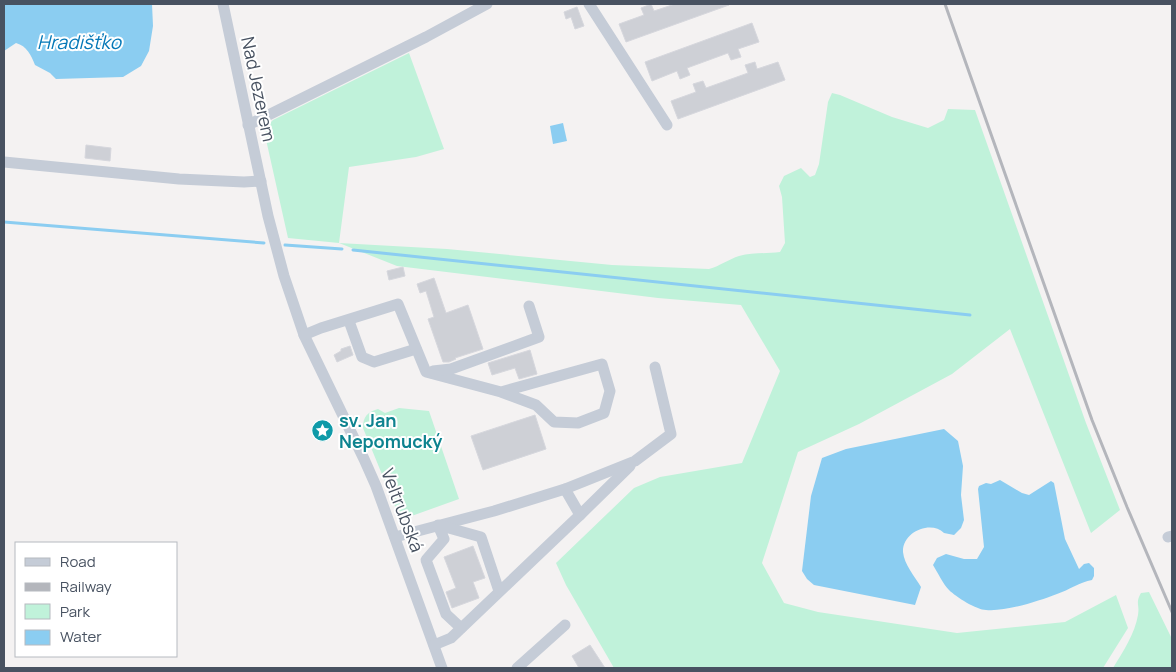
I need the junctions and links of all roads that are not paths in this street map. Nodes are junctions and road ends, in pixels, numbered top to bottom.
1 (223, 4) edge
2 (487, 4) edge
3 (589, 4) edge
4 (667, 124) dead end
5 (248, 125) junction
6 (4, 162) edge
7 (260, 182) junction
8 (278, 256) joint
9 (529, 306) dead end
10 (349, 320) junction
11 (304, 335) junction
12 (416, 348) junction
13 (655, 366) dead end
14 (426, 372) junction
15 (500, 392) junction
16 (635, 461) junction
17 (566, 489) junction
18 (580, 515) junction
19 (438, 525) junction
20 (395, 537) junction
21 (499, 591) junction
22 (565, 625) dead end
23 (461, 628) junction
24 (434, 645) junction
25 (442, 668) edge
26 (517, 668) edge

1 - 5 street, Nad Jezerem
2 - 5 street
3 - 4 street
5 - 7 street, Nad Jezerem
6 - 7 street
7 - 8 street, Nad Jezerem
8 - 11 street, Veltrubská
9 - 14 street
10 - 11 street
10 - 12 street
10 - 12 street
11 - 20 street, Veltrubská
12 - 14 street
13 - 16 street
14 - 15 street
15 - 15 street
16 - 17 street
16 - 18 street
17 - 18 street
17 - 19 street
18 - 21 street
19 - 20 street
19 - 21 street
19 - 23 street
20 - 24 street, Veltrubská
21 - 23 street
22 - 26 street
23 - 24 street
24 - 25 street, Veltrubská

